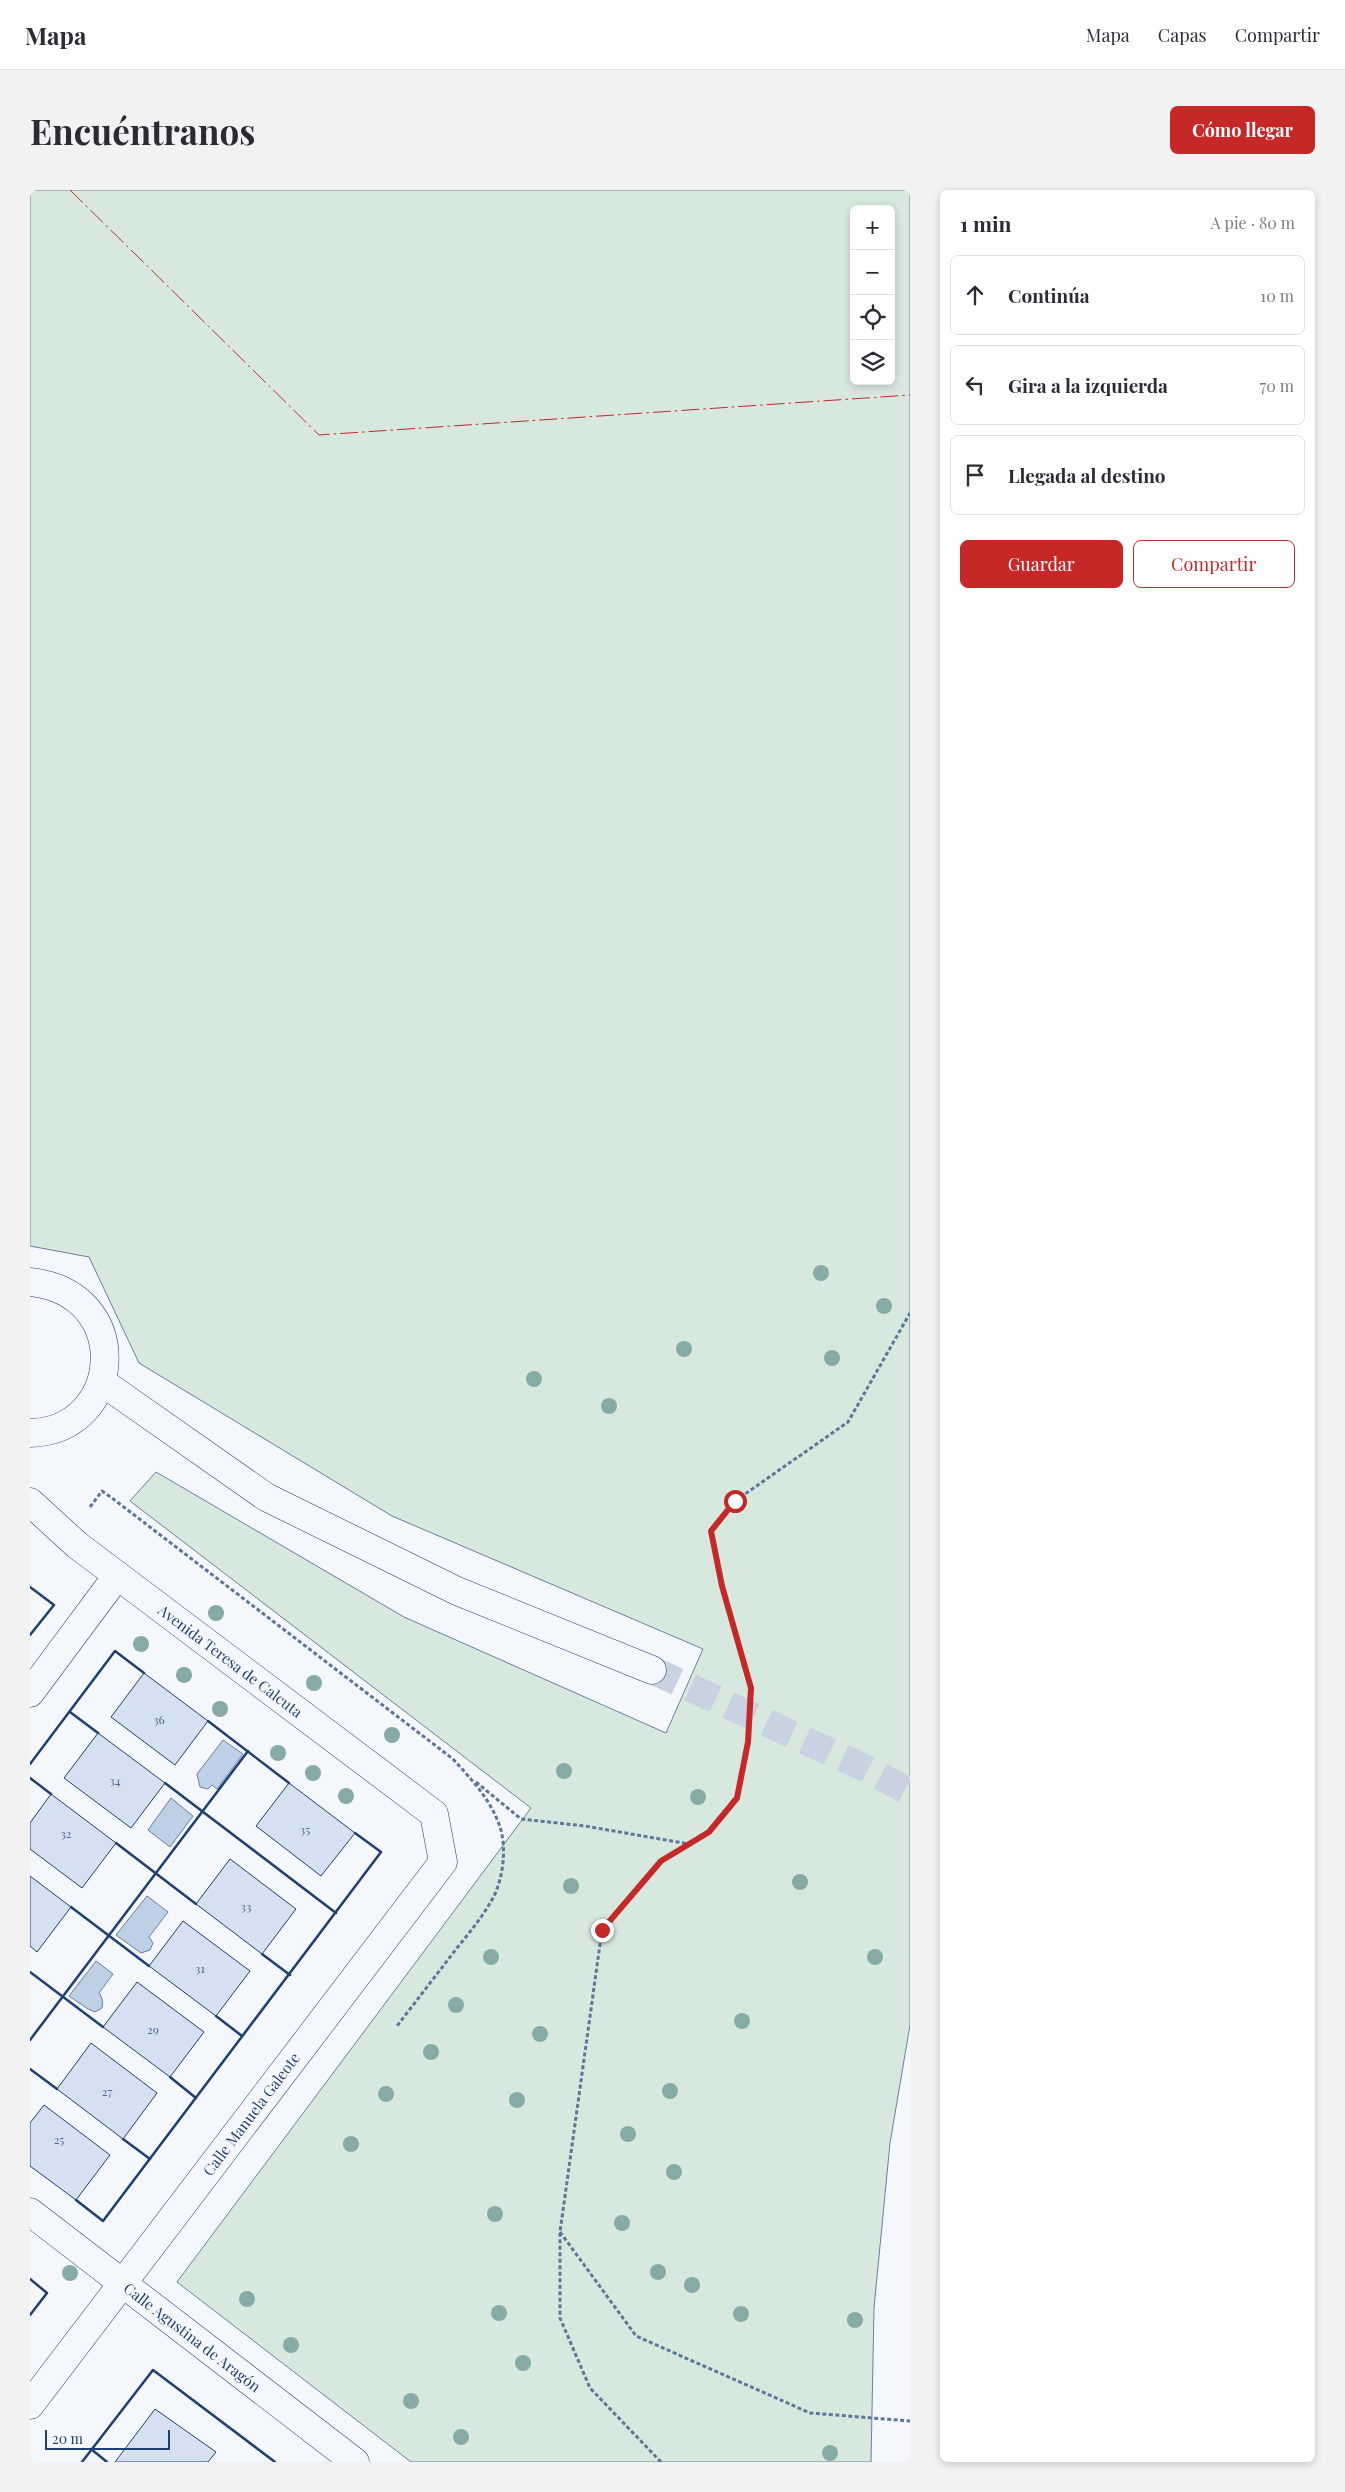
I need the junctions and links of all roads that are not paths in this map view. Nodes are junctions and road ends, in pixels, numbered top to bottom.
1 (30, 1282) edge
2 (102, 1382) junction
3 (30, 1433) edge
4 (30, 1502) edge
5 (117, 1576) junction
6 (652, 1670) tunnel mouth
7 (30, 1692) edge
8 (434, 1814) joint
9 (30, 2212) edge
10 (121, 2282) junction
11 (30, 2405) edge
12 (355, 2462) edge

1 - 2 street
2 - 3 street
2 - 6 street
4 - 5 street, Avenida Teresa de Calcuta
5 - 7 street
5 - 8 street, Avenida Teresa de Calcuta
8 - 10 street, Calle Manuela Galeote
9 - 10 street, Calle Agustina de Aragón
10 - 11 street, Calle Manuela Galeote
10 - 12 street, Calle Agustina de Aragón

